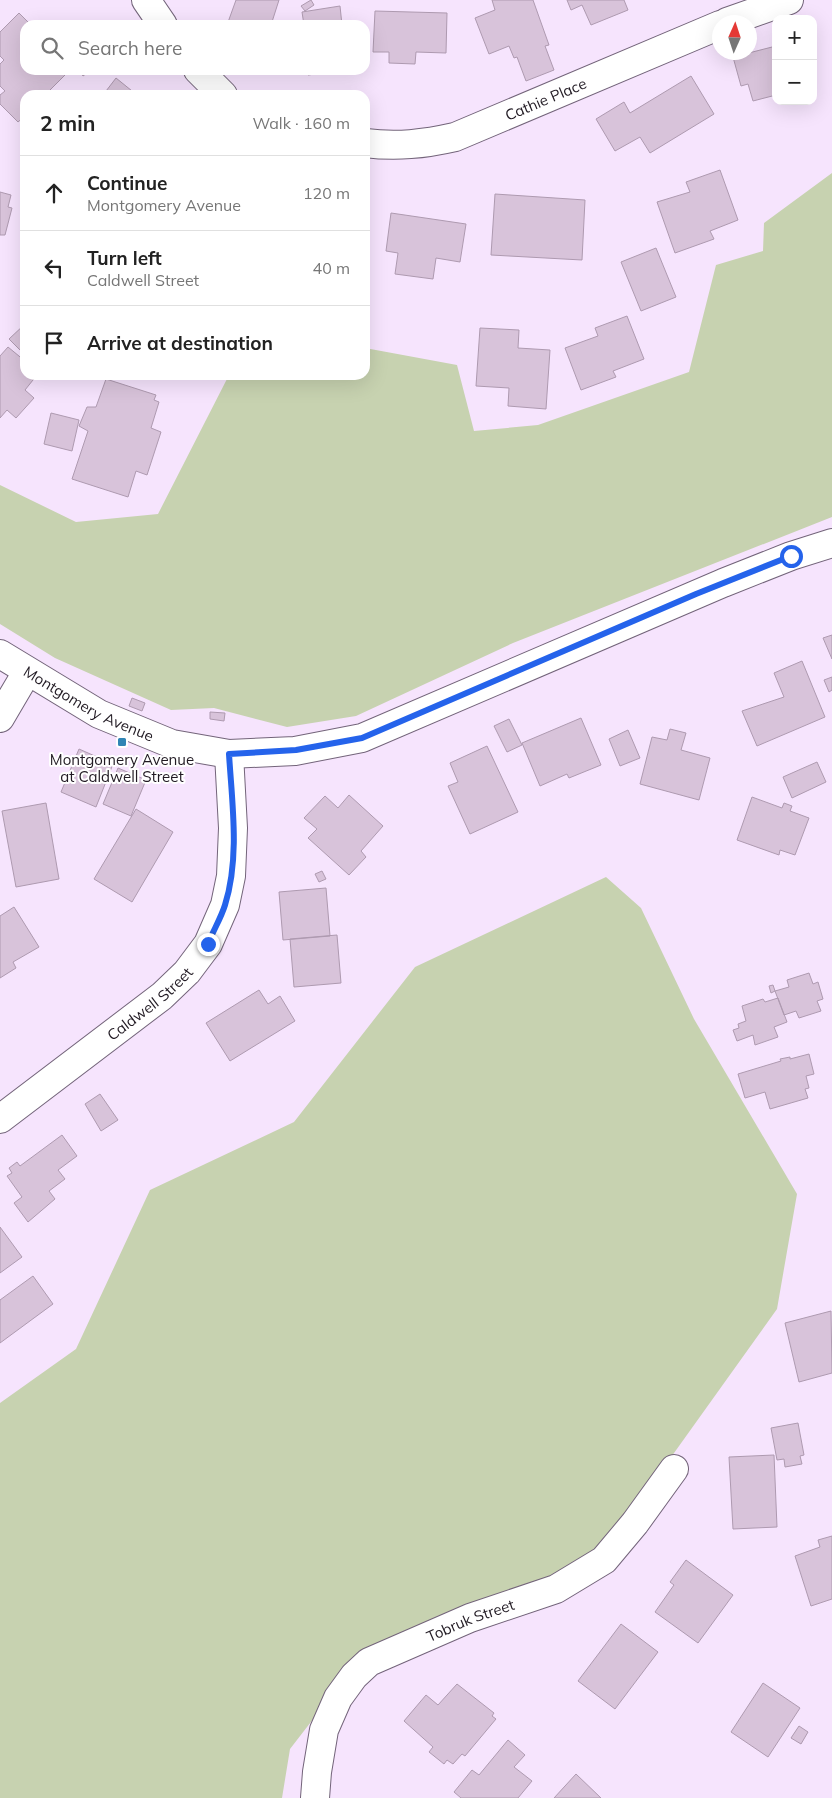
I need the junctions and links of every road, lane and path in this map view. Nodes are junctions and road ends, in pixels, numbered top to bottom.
1 (146, 0) edge
2 (789, 0) edge
3 (747, 15) edge
4 (160, 20) edge
5 (712, 28) edge
6 (203, 75) edge
7 (218, 90) edge
8 (370, 144) edge
9 (832, 543) edge
10 (0, 654) edge
11 (26, 672) junction
12 (0, 718) edge
13 (229, 754) junction
14 (0, 1119) edge
15 (674, 1469) dead end
16 (315, 1798) edge

1 - 4 street
2 - 3 street
5 - 8 street, Cathie Place
6 - 7 street
9 - 13 street, Montgomery Avenue
10 - 11 street, Montgomery Avenue
11 - 12 street
11 - 13 street, Montgomery Avenue
13 - 14 street, Caldwell Street
15 - 16 street, Tobruk Street

